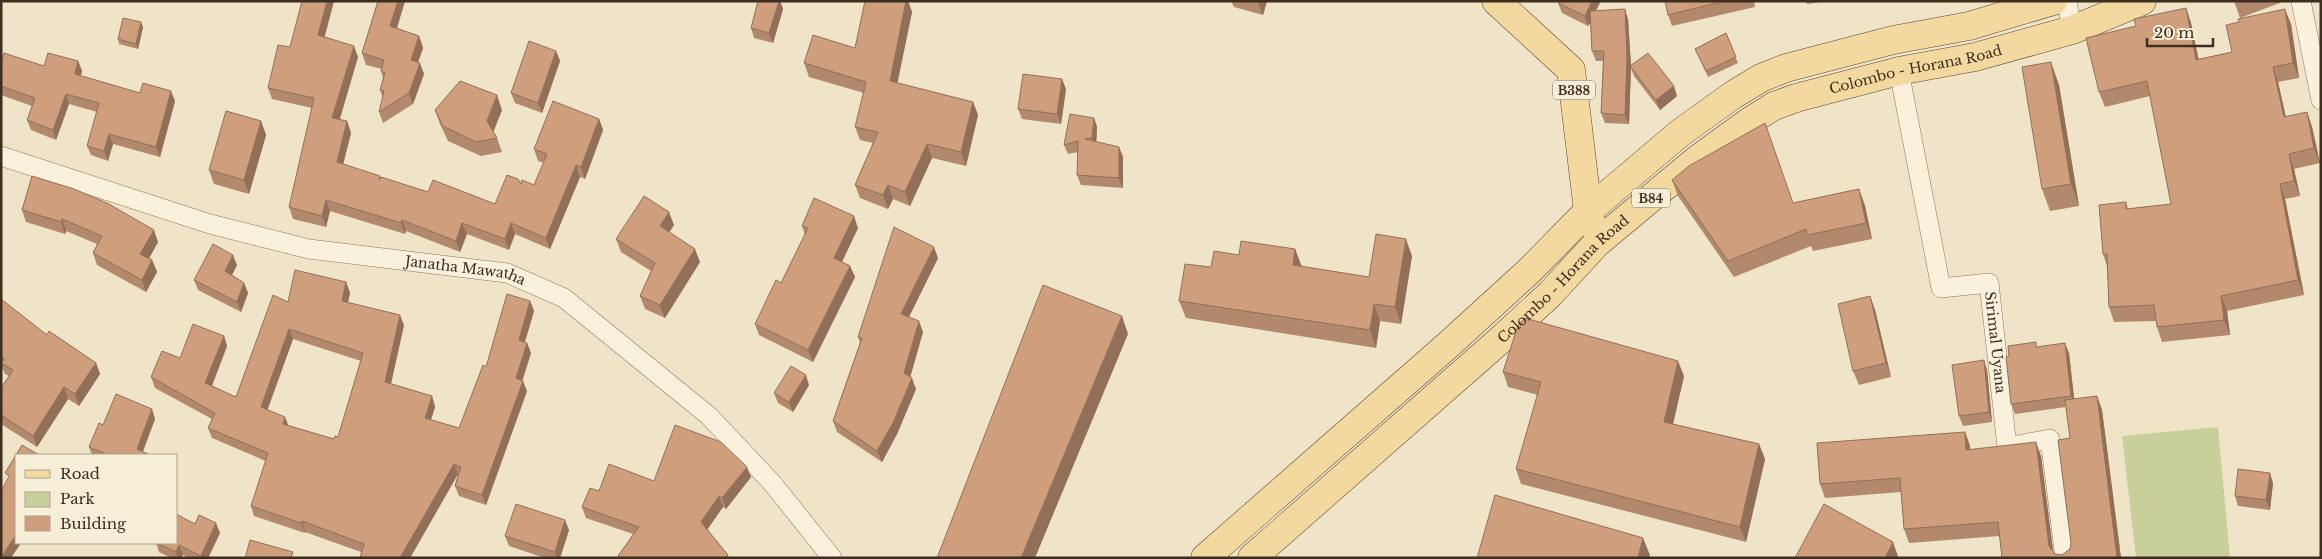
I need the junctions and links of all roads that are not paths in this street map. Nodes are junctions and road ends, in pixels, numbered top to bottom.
1 (1496, 1) edge
2 (2053, 1) edge
3 (2068, 1) edge
4 (2142, 1) edge
5 (2301, 1) edge
6 (2072, 30) junction
7 (1899, 71) junction
8 (2321, 100) edge
9 (1, 156) edge
10 (1588, 211) junction
11 (1597, 243) junction
12 (1352, 428) junction
13 (1373, 452) junction
14 (832, 558) edge
15 (1205, 558) edge
16 (1252, 558) edge
17 (2065, 558) edge

1 - 10 main road, B388
2 - 10 main road, B84
3 - 6 street
4 - 6 main road, Colombo - Horana Road / B84
5 - 8 street
6 - 7 main road, Colombo - Horana Road / B84
7 - 11 main road, Colombo - Horana Road / B84
7 - 17 street, Sirimal Uyana
9 - 14 street, Janatha Mawatha
10 - 11 main road
10 - 12 main road, B84
11 - 13 main road, Colombo - Horana Road / B84
12 - 13 main road
12 - 15 main road, B84
13 - 16 main road, Colombo - Horana Road / B84

